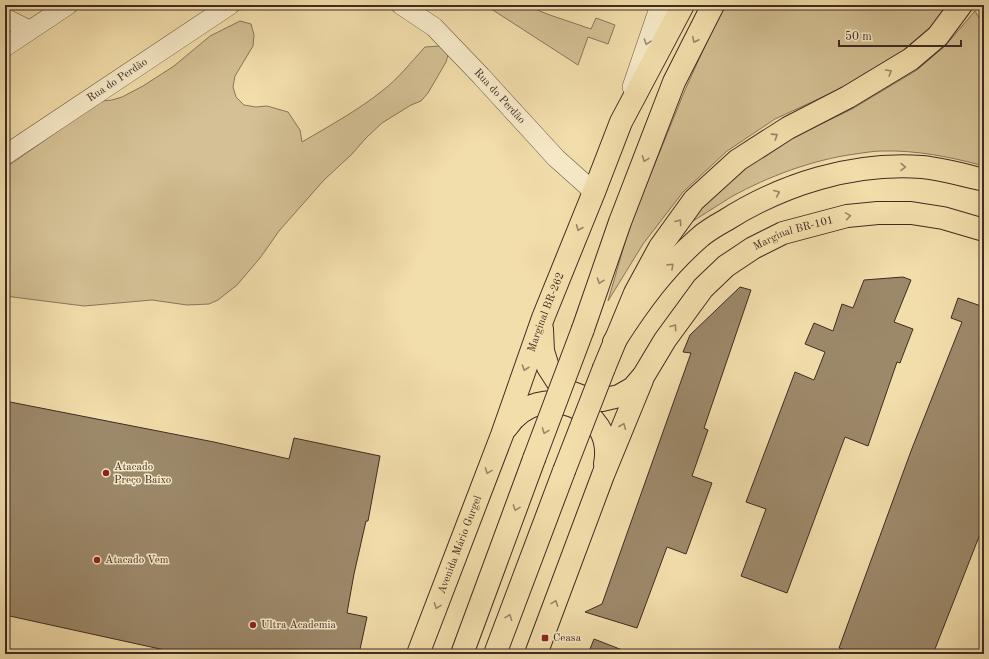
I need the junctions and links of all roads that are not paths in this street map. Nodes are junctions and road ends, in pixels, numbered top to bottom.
1 (68, 5) edge
2 (230, 5) edge
3 (401, 5) edge
4 (660, 5) edge
5 (683, 5) edge
6 (713, 5) edge
7 (961, 5) edge
8 (5, 18) edge
9 (29, 30) junction
10 (5, 46) edge
11 (621, 122) junction
12 (5, 155) edge
13 (984, 180) edge
14 (594, 192) junction
15 (984, 230) edge
16 (543, 318) junction
17 (614, 342) junction
18 (652, 360) junction
19 (502, 435) junction
20 (603, 475) junction
21 (418, 654) edge
22 (462, 654) edge
23 (495, 654) edge
24 (536, 654) edge

1 - 9 street
2 - 12 street, Rua do Perdão
3 - 14 street, Rua do Perdão
4 -> 11 street
5 - 11 main road, Marginal BR-262
6 -> 22 main road, bridge
17 -> 7 main road
8 - 9 street
9 - 10 street
11 - 14 main road, Marginal BR-262
17 -> 13 main road
14 -> 16 main road, Marginal BR-262
18 -> 15 main road, Marginal BR-101
16 - 18 main road
16 -> 19 main road, Marginal BR-262
23 -> 17 main road, bridge
20 -> 18 main road
19 - 20 main road
19 -> 21 main road, Avenida Mário Gurgel
24 -> 20 main road

